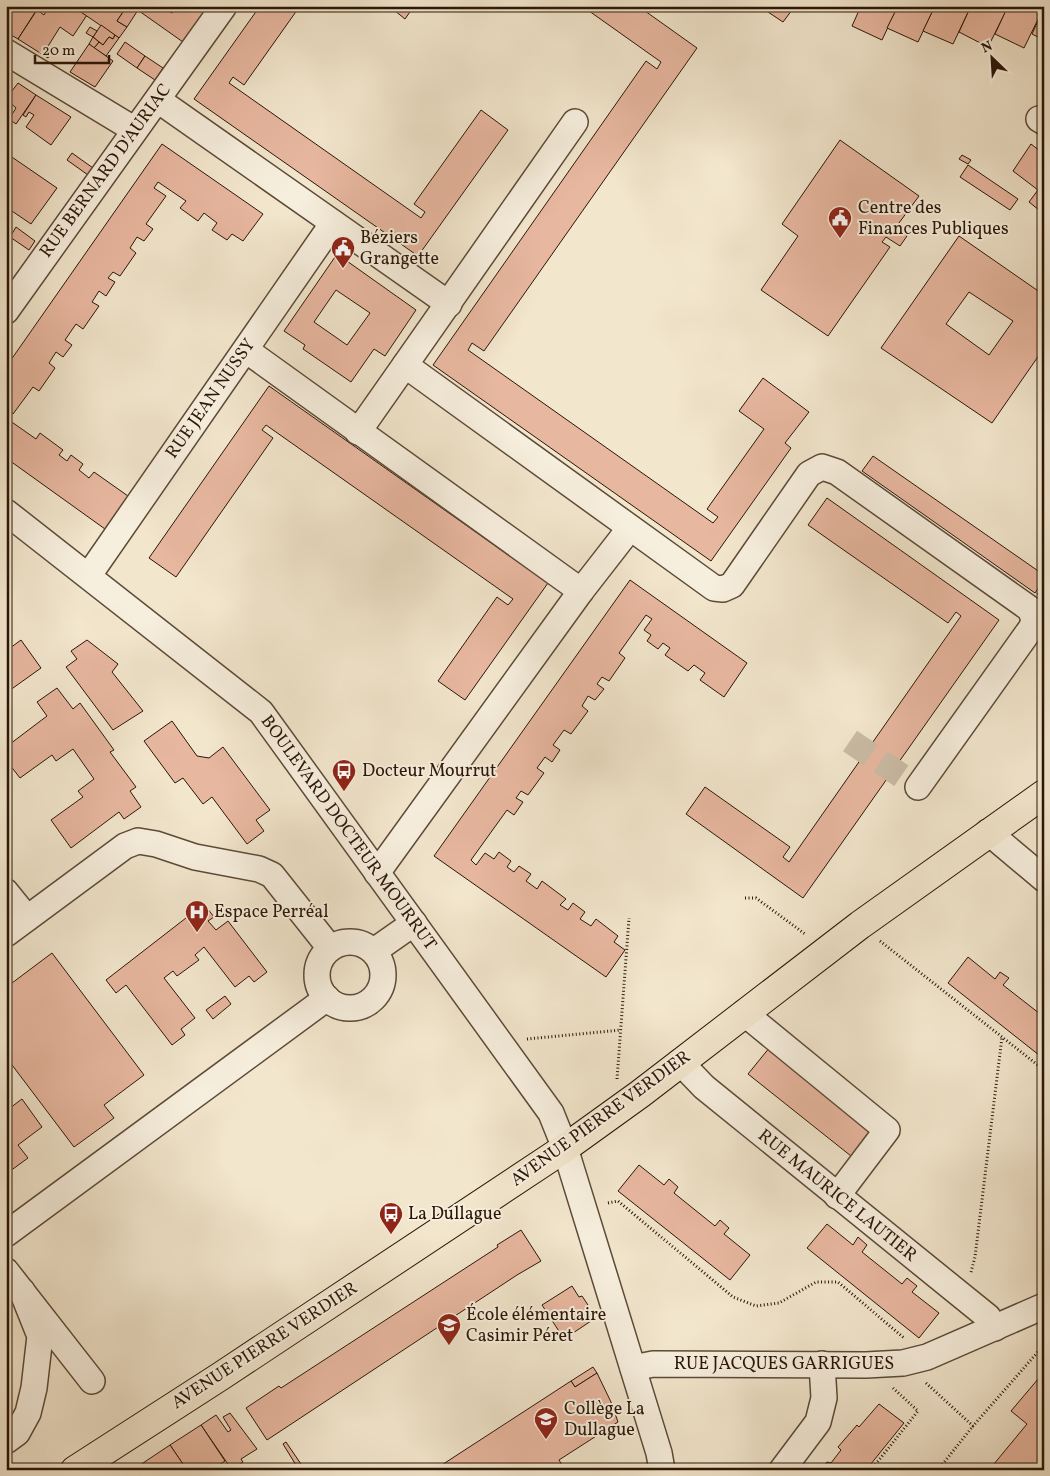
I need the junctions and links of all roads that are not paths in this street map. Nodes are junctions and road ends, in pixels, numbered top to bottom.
1 (224, 6) edge
2 (6, 52) edge
3 (158, 100) junction
4 (575, 122) dead end
5 (135, 130) junction
6 (333, 223) junction
7 (449, 304) junction
8 (6, 311) edge
9 (246, 350) junction
10 (405, 365) junction
11 (358, 432) junction
12 (6, 512) edge
13 (630, 528) junction
14 (88, 575) junction
15 (581, 592) junction
16 (918, 787) dead end
17 (1044, 794) edge
18 (1044, 804) edge
19 (988, 832) junction
20 (377, 873) junction
21 (1044, 879) edge
22 (6, 892) edge
23 (27, 918) junction
24 (414, 923) junction
25 (6, 934) edge
26 (330, 948) junction
27 (374, 951) junction
28 (327, 998) junction
29 (744, 1013) junction
30 (680, 1062) junction
31 (565, 1148) junction
32 (837, 1196) junction
33 (6, 1234) edge
34 (6, 1271) edge
35 (22, 1291) junction
36 (1044, 1306) edge
37 (995, 1328) junction
38 (822, 1364) junction
39 (633, 1368) junction
40 (92, 1381) dead end
41 (6, 1441) edge
42 (75, 1470) edge
43 (662, 1470) edge
44 (782, 1470) edge

1 - 3 street, RUE BERNARD D'AURIAC
2 - 5 street
3 - 5 street, RUE BERNARD D'AURIAC
3 - 6 street
4 - 7 street
5 - 8 street, RUE BERNARD D'AURIAC
6 - 7 street
6 - 9 street, RUE JEAN NUSSY
7 - 10 street
9 - 11 street
9 - 14 street, RUE JEAN NUSSY
10 - 11 street
10 - 13 street
11 - 15 street
12 - 14 street, BOULEVARD DOCTEUR MOURRUT
13 - 15 street
13 - 16 street
14 - 20 street, BOULEVARD DOCTEUR MOURRUT
15 - 20 street
17 - 19 main road, AVENUE PIERRE VERDIER
18 - 19 main road, AVENUE PIERRE VERDIER
19 - 21 street
19 - 29 main road, AVENUE PIERRE VERDIER
20 - 24 street, BOULEVARD DOCTEUR MOURRUT
22 - 23 street
23 - 25 street
23 - 26 street
24 - 27 street
24 - 31 street, BOULEVARD DOCTEUR MOURRUT
26 - 27 street
26 - 28 street
27 - 28 street
28 - 33 street
29 - 30 main road, AVENUE PIERRE VERDIER
29 - 32 street
30 - 31 main road, AVENUE PIERRE VERDIER
30 - 32 street, RUE MAURICE LAUTIER
31 - 39 street, BOULEVARD DOCTEUR MOURRUT
31 - 42 main road, AVENUE PIERRE VERDIER
32 - 37 street, RUE MAURICE LAUTIER
34 - 35 street
35 - 40 street
35 - 41 street
36 - 37 street, RUE JACQUES GARRIGUES
37 - 38 street, RUE JACQUES GARRIGUES
38 - 39 street, RUE JACQUES GARRIGUES
38 - 44 street
39 - 43 street, BOULEVARD DOCTEUR MOURRUT

